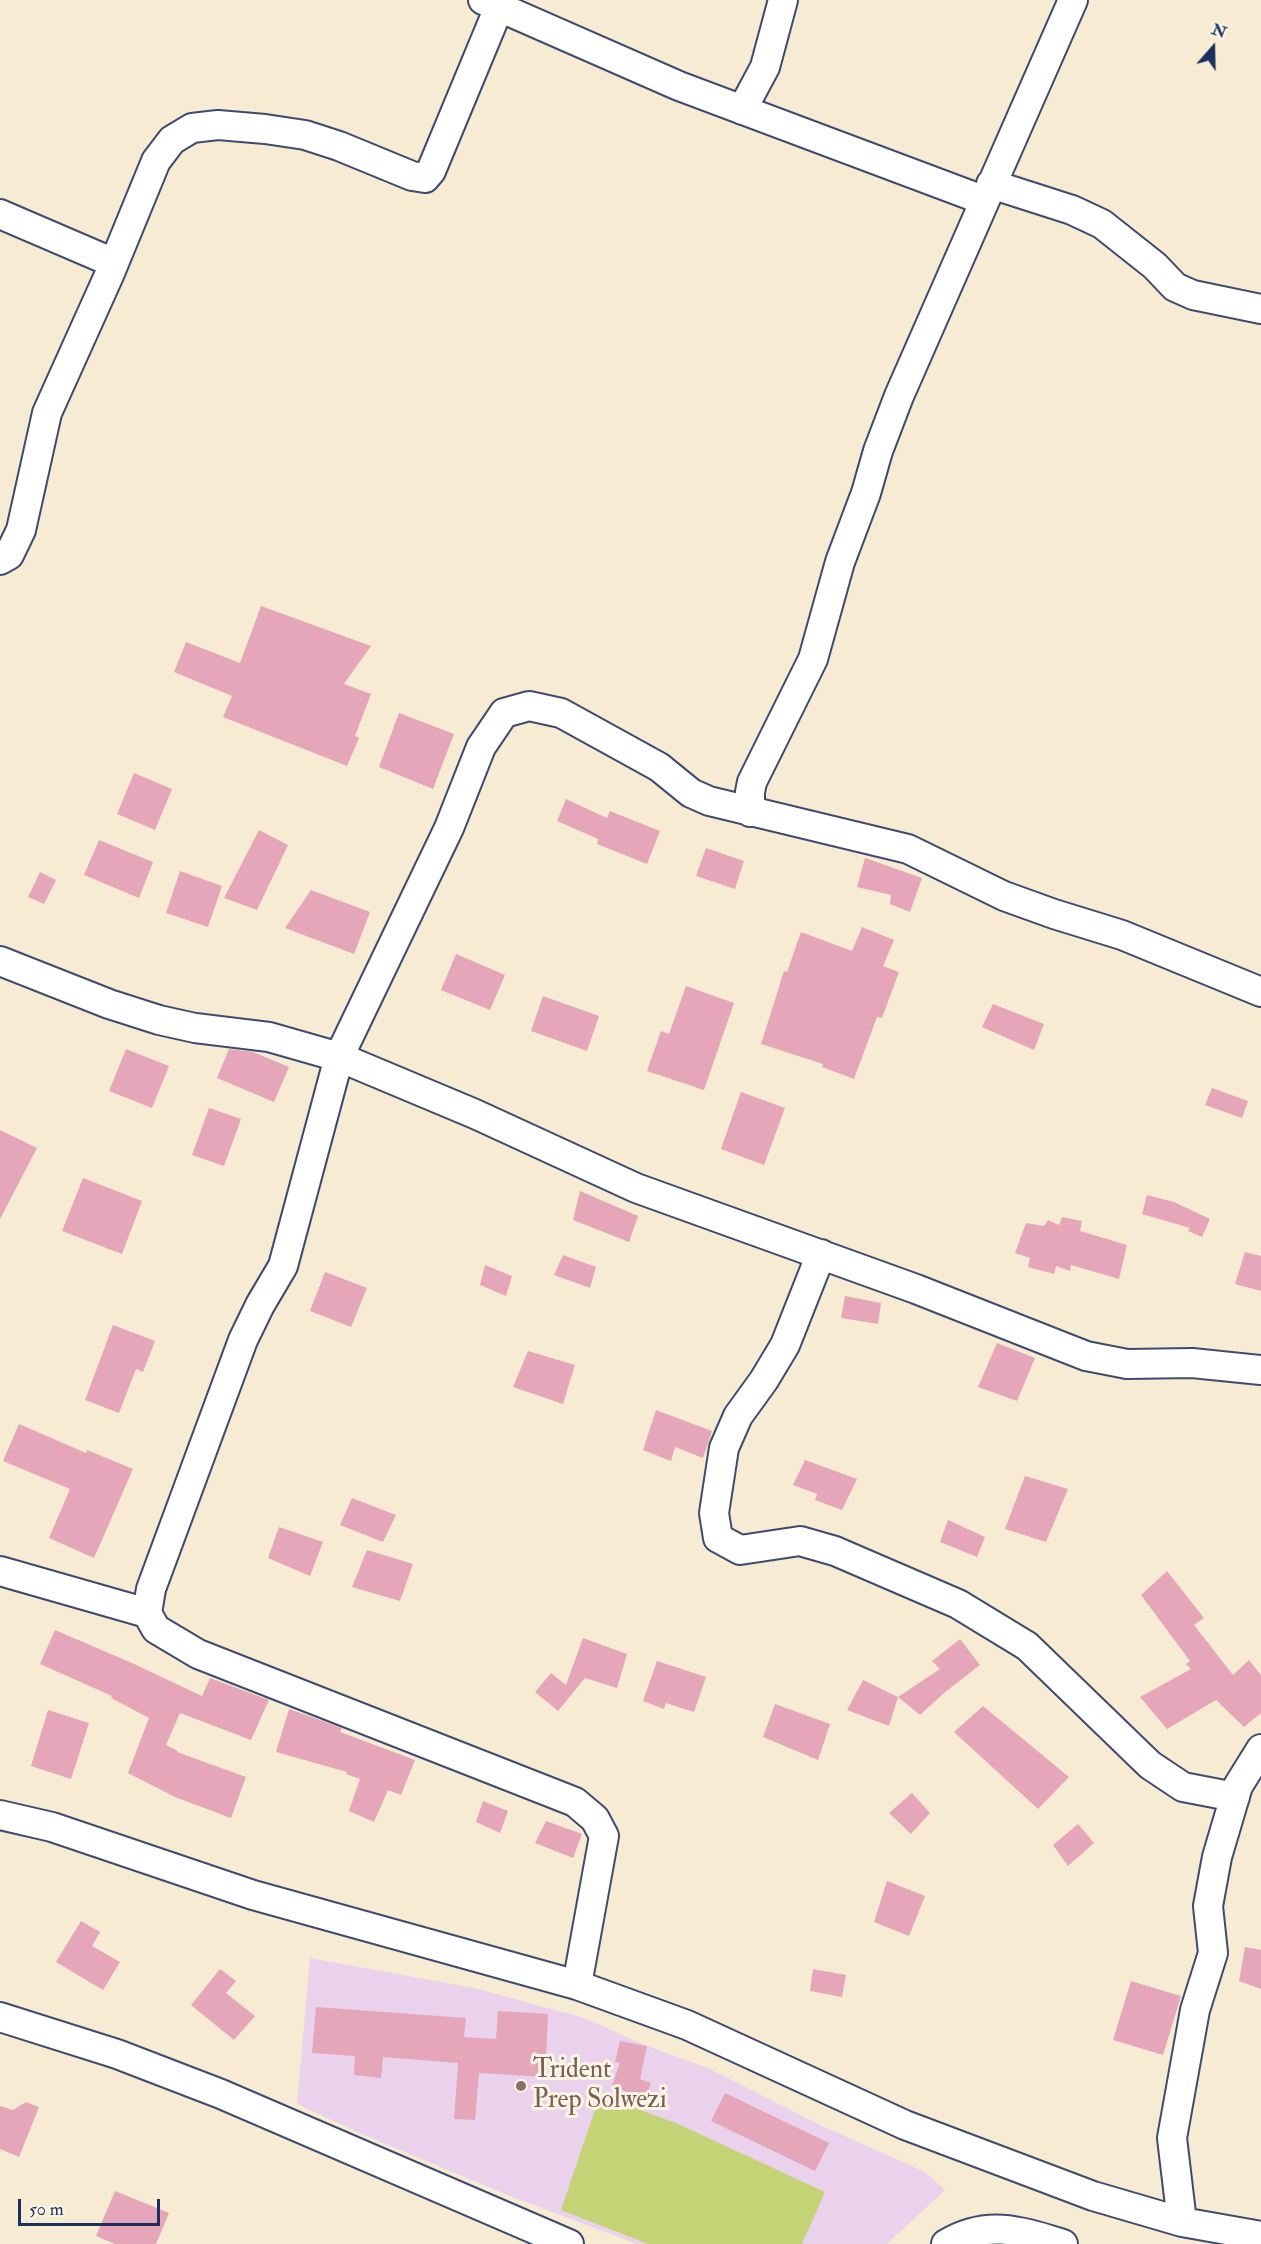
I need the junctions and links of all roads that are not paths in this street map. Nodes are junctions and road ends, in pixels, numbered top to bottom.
1 (783, 0) edge
2 (1073, 0) edge
3 (494, 2) edge
4 (742, 110) junction
5 (987, 192) junction
6 (0, 214) edge
7 (114, 262) junction
8 (1261, 309) edge
9 (0, 560) edge
10 (750, 812) junction
11 (0, 961) edge
12 (1261, 992) edge
13 (339, 1058) junction
14 (820, 1254) junction
15 (1261, 1370) edge
16 (0, 1571) edge
17 (147, 1613) junction
18 (1261, 1749) edge
19 (1235, 1797) junction
20 (0, 1815) edge
21 (577, 1984) junction
22 (0, 2017) edge
23 (1182, 2222) junction
24 (522, 2235) edge
25 (1261, 2236) edge
26 (569, 2244) edge
27 (946, 2244) edge
28 (1063, 2244) edge

1 - 4 street
2 - 5 street
3 - 4 street
3 - 7 street
4 - 5 street
5 - 8 street
5 - 10 street
6 - 7 street
7 - 9 street
10 - 12 street
10 - 13 street
11 - 13 street
13 - 14 street
13 - 17 street
14 - 15 street
14 - 19 street
16 - 17 street
17 - 21 street
18 - 19 street
19 - 23 street
20 - 21 street
21 - 23 street
22 - 24 street
23 - 25 street
24 - 26 street
27 - 28 street

